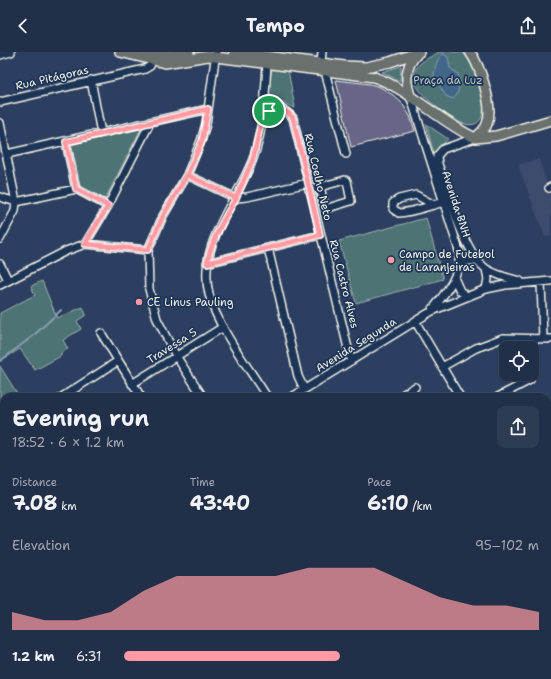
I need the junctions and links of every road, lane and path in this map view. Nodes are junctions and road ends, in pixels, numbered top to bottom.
1 (11, 52) edge
2 (120, 52) edge
3 (188, 52) edge
4 (234, 52) edge
5 (322, 52) edge
6 (419, 52) edge
7 (470, 52) edge
8 (163, 54) edge
9 (0, 55) edge
10 (216, 55) edge
11 (150, 56) edge
12 (267, 64) junction
13 (323, 67) junction
14 (91, 80) junction
15 (265, 98) junction
16 (411, 98) junction
17 (0, 102) edge
18 (279, 108) junction
19 (208, 109) junction
20 (264, 110) junction
21 (551, 120) edge
22 (0, 123) edge
23 (150, 123) junction
24 (101, 133) junction
25 (475, 138) junction
26 (66, 142) junction
27 (7, 154) junction
28 (346, 154) dead end
29 (187, 175) junction
30 (309, 186) junction
31 (320, 187) junction
32 (76, 189) junction
33 (0, 197) edge
34 (236, 198) junction
35 (16, 202) junction
36 (444, 202) junction
37 (434, 205) junction
38 (108, 206) junction
39 (320, 235) junction
40 (0, 239) edge
41 (85, 244) junction
42 (268, 248) junction
43 (148, 250) junction
44 (477, 262) junction
45 (207, 263) junction
46 (0, 264) edge
47 (460, 265) junction
48 (486, 269) junction
49 (8, 280) junction
50 (455, 280) junction
51 (551, 281) edge
52 (541, 282) junction
53 (524, 283) junction
54 (0, 285) edge
55 (486, 289) junction
56 (467, 296) junction
57 (432, 311) junction
58 (415, 321) junction
59 (223, 327) junction
60 (101, 333) dead end
61 (543, 339) junction
62 (551, 339) edge
63 (176, 356) junction
64 (118, 361) junction
65 (352, 361) junction
66 (442, 367) junction
67 (528, 381) edge
68 (132, 384) junction
69 (416, 387) dead end
70 (304, 389) junction
71 (68, 393) edge
72 (138, 393) edge
73 (200, 393) edge
74 (264, 393) edge
75 (298, 393) edge
76 (406, 393) edge
77 (458, 393) edge
78 (506, 393) edge

1 - 9 street
2 - 11 main road
3 - 8 main road
4 - 13 main road
5 - 13 street
6 - 13 main road
6 - 16 main road
7 - 25 main road
8 - 11 main road
10 - 11 main road
10 - 12 main road
10 - 19 street
11 - 14 street, Rua Pitágoras
12 - 13 main road
12 - 15 street
13 - 16 main road
13 - 28 street
14 - 17 street, Rua Pitágoras
14 - 24 street
15 - 18 street, Rua Coelho Neto
15 - 20 street
16 - 25 main road
16 - 36 street, Avenida BNH
18 - 20 street
18 - 30 street, Rua Coelho Neto
19 - 23 street
19 - 29 street
20 - 34 street
21 - 25 main road
22 - 27 street
23 - 24 street
23 - 38 street
24 - 26 street
25 - 44 street, Avenida BNH
26 - 27 street
26 - 32 street
27 - 35 street
29 - 34 street
29 - 43 street
30 - 31 street
30 - 34 street
30 - 39 street, Rua Coelho Neto
31 - 31 street
32 - 35 street
32 - 38 street
33 - 35 street
34 - 45 street
35 - 40 street
36 - 37 street
36 - 47 street, Avenida BNH
37 - 37 street
38 - 41 street
39 - 42 street
39 - 65 street, Rua Castro Alves
41 - 43 street
41 - 49 street
42 - 45 street
42 - 70 street
43 - 63 street
44 - 47 street
44 - 48 street, Avenida BNH
45 - 59 street
46 - 49 street
47 - 50 street, Avenida BNH
48 - 53 street, Avenida BNH
48 - 55 street
49 - 54 street
50 - 56 street
50 - 57 street, Avenida BNH
51 - 52 street
52 - 53 street
52 - 61 street
53 - 55 street
55 - 56 street
56 - 57 street, Avenida Segunda
57 - 58 street, Avenida Segunda
58 - 65 street, Avenida Segunda
58 - 66 street
59 - 63 street, Travessa 5
59 - 74 street
60 - 64 street
61 - 62 street
61 - 66 street
63 - 68 street, Travessa 5
63 - 73 street
64 - 68 street
64 - 71 street
65 - 70 street, Avenida Segunda
66 - 77 street
67 - 78 street
68 - 72 street
69 - 76 street
70 - 75 street, Avenida Segunda

